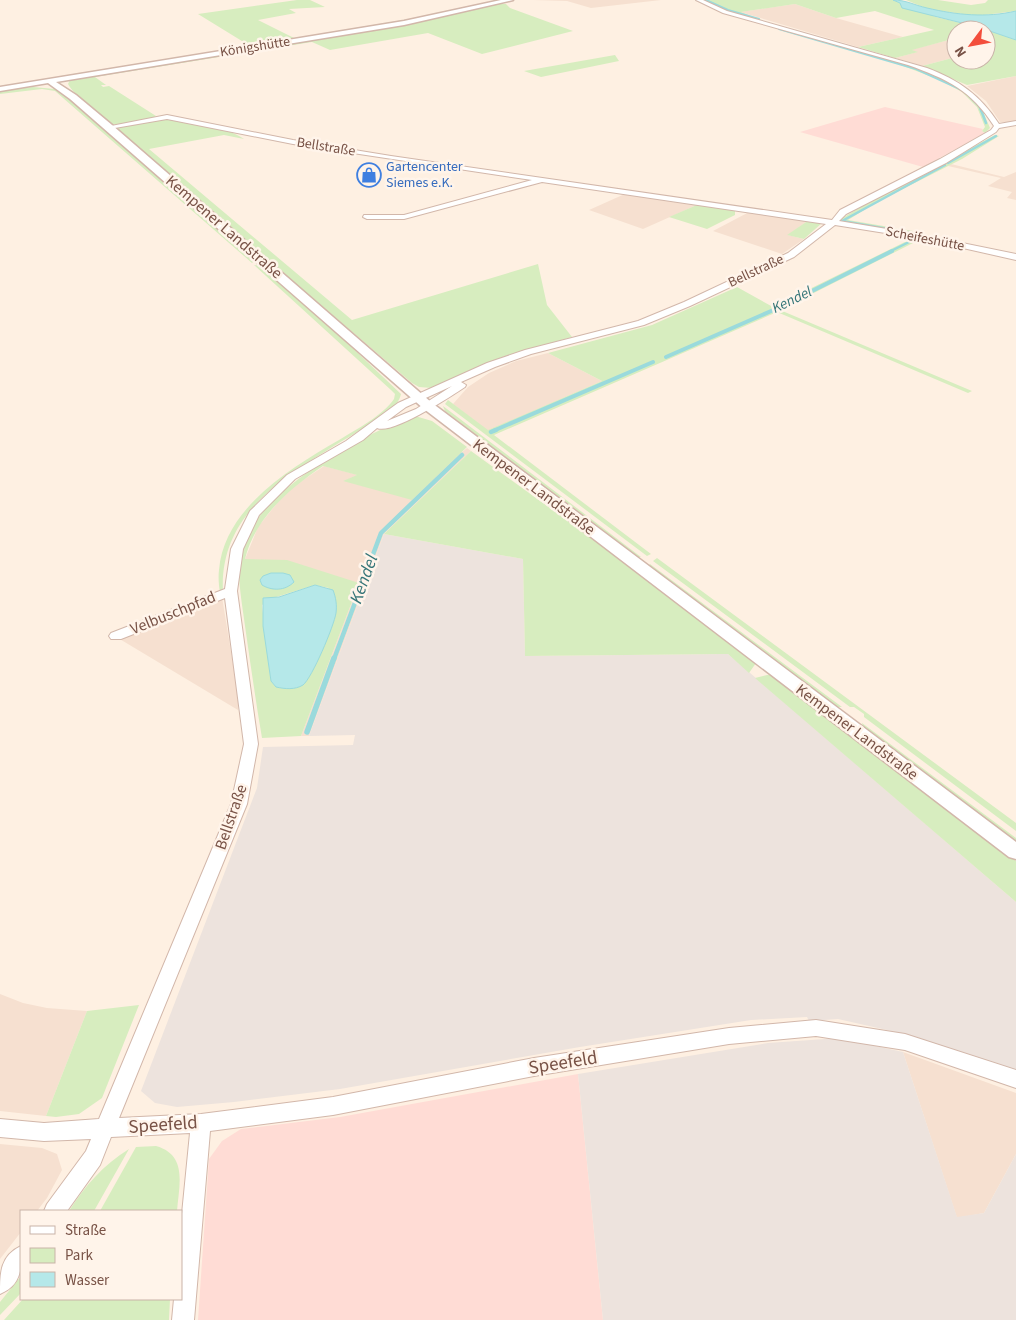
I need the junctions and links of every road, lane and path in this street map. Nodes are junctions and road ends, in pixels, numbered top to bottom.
1 (510, 0) edge
2 (699, 0) edge
3 (58, 83) junction
4 (0, 89) edge
5 (1016, 123) edge
6 (997, 126) junction
7 (109, 127) junction
8 (544, 180) junction
9 (367, 217) dead end
10 (816, 219) joint
11 (834, 222) junction
12 (1016, 257) edge
13 (491, 365) junction
14 (417, 397) junction
15 (428, 406) junction
16 (351, 442) junction
17 (231, 591) junction
18 (116, 636) dead end
19 (1016, 852) edge
20 (1016, 1079) edge
21 (201, 1123) junction
22 (0, 1128) edge
23 (105, 1129) junction
24 (55, 1210) edge
25 (20, 1258) edge
26 (0, 1283) edge
27 (183, 1320) edge

1 - 3 street, Königshütte
2 - 6 street
3 - 4 street, Kempener Landstraße
3 - 4 street, Kempener Landstraße
3 - 7 street, Kempener Landstraße
5 - 6 street, Bellstraße
6 - 11 street, Bellstraße
7 - 8 street, Bellstraße
7 - 14 street, Kempener Landstraße
8 - 9 street, Bellstraße
8 - 10 street, Bellstraße
10 - 11 street, Scheifeshütte
11 - 12 street, Scheifeshütte
11 - 13 street, Bellstraße
13 - 14 street, Bellstraße
13 - 15 street, Bellstraße
14 - 15 street, Kempener Landstraße
14 - 16 street, Bellstraße
15 - 16 street, Bellstraße
15 - 19 street, Kempener Landstraße
16 - 17 street, Bellstraße
17 - 18 street, Velbuschpfad
17 - 23 street, Bellstraße
20 - 21 street, Speefeld
21 - 23 street, Speefeld
21 - 27 street
22 - 23 street, Speefeld
23 - 24 street, Bellstraße
25 - 26 street

